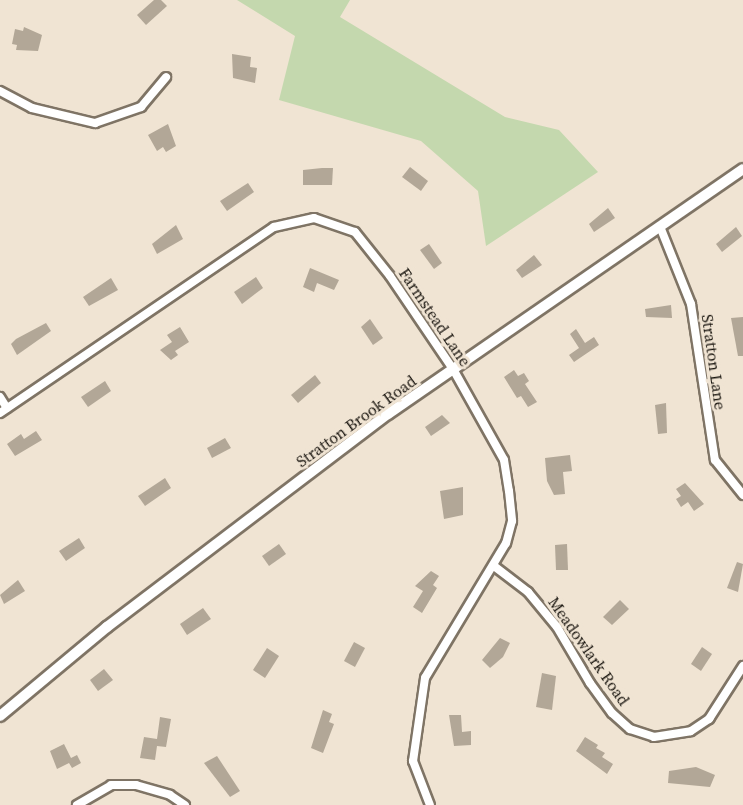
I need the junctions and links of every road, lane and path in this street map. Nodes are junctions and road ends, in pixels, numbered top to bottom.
1 (166, 77) dead end
2 (0, 91) edge
3 (743, 169) edge
4 (661, 229) junction
5 (453, 369) junction
6 (0, 397) edge
7 (4, 411) edge
8 (743, 495) edge
9 (494, 566) junction
10 (743, 666) edge
11 (0, 716) edge
12 (77, 805) edge
13 (185, 805) edge
14 (430, 805) edge

1 - 2 street
3 - 4 street, Stratton Brook Road
4 - 5 street, Stratton Brook Road
4 - 8 street, Stratton Lane
5 - 7 street, Farmstead Lane
5 - 9 street, Farmstead Lane
5 - 11 street, Stratton Brook Road
6 - 7 street
9 - 10 street, Meadowlark Road
9 - 14 street, Farmstead Lane
12 - 13 street

